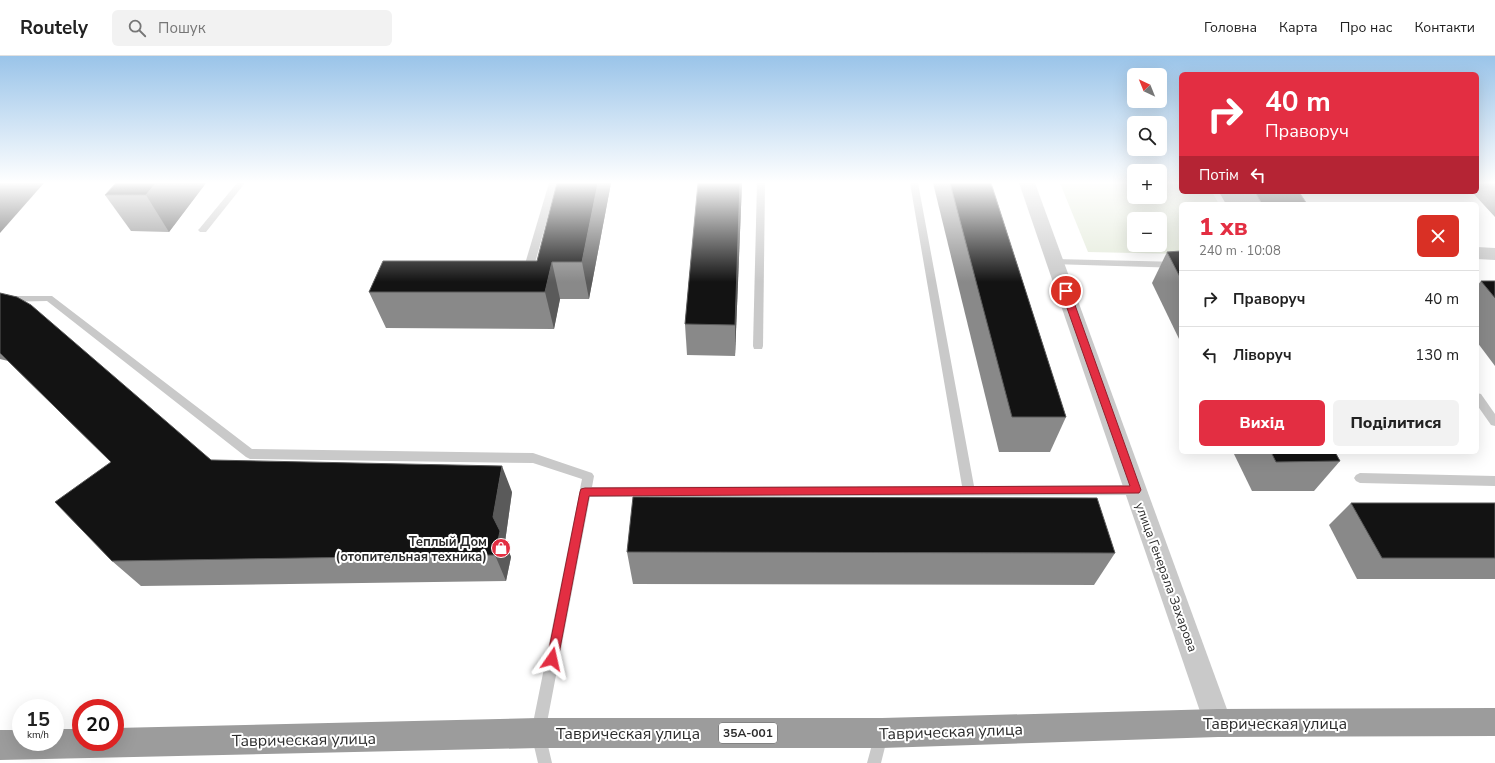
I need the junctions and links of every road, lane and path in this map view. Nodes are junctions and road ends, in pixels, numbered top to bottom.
1 (214, 216) edge
2 (544, 216) edge
3 (760, 216) edge
4 (920, 216) edge
5 (1039, 216) edge
6 (203, 230) dead end
7 (1479, 253) edge
8 (1495, 254) edge
9 (1055, 262) junction
10 (1179, 265) edge
11 (518, 280) edge
12 (0, 299) edge
13 (758, 346) dead end
14 (1479, 400) edge
15 (1495, 422) edge
16 (1360, 478) dead end
17 (1495, 480) edge
18 (1136, 490) junction
19 (969, 491) junction
20 (585, 492) junction
21 (1495, 722) edge
22 (1218, 723) junction
23 (538, 733) junction
24 (882, 733) junction
25 (0, 746) edge
26 (545, 763) edge
27 (874, 763) edge

1 - 6 lane
2 - 11 lane
3 - 13 lane
4 - 19 lane
5 - 9 street, улица Генерала Захарова
7 - 8 street
9 - 10 lane
9 - 18 street, улица Генерала Захарова
12 - 20 lane
14 - 15 lane
16 - 17 lane
18 - 19 lane
18 - 22 street, улица Генерала Захарова
19 - 20 lane
20 - 23 lane
21 - 22 highway, Таврическая улица / 35А-001
22 - 24 highway, Таврическая улица / 35А-001
23 - 24 highway, Таврическая улица / 35А-001
23 - 25 highway, Таврическая улица / 35А-001
23 - 26 lane
24 - 27 lane

